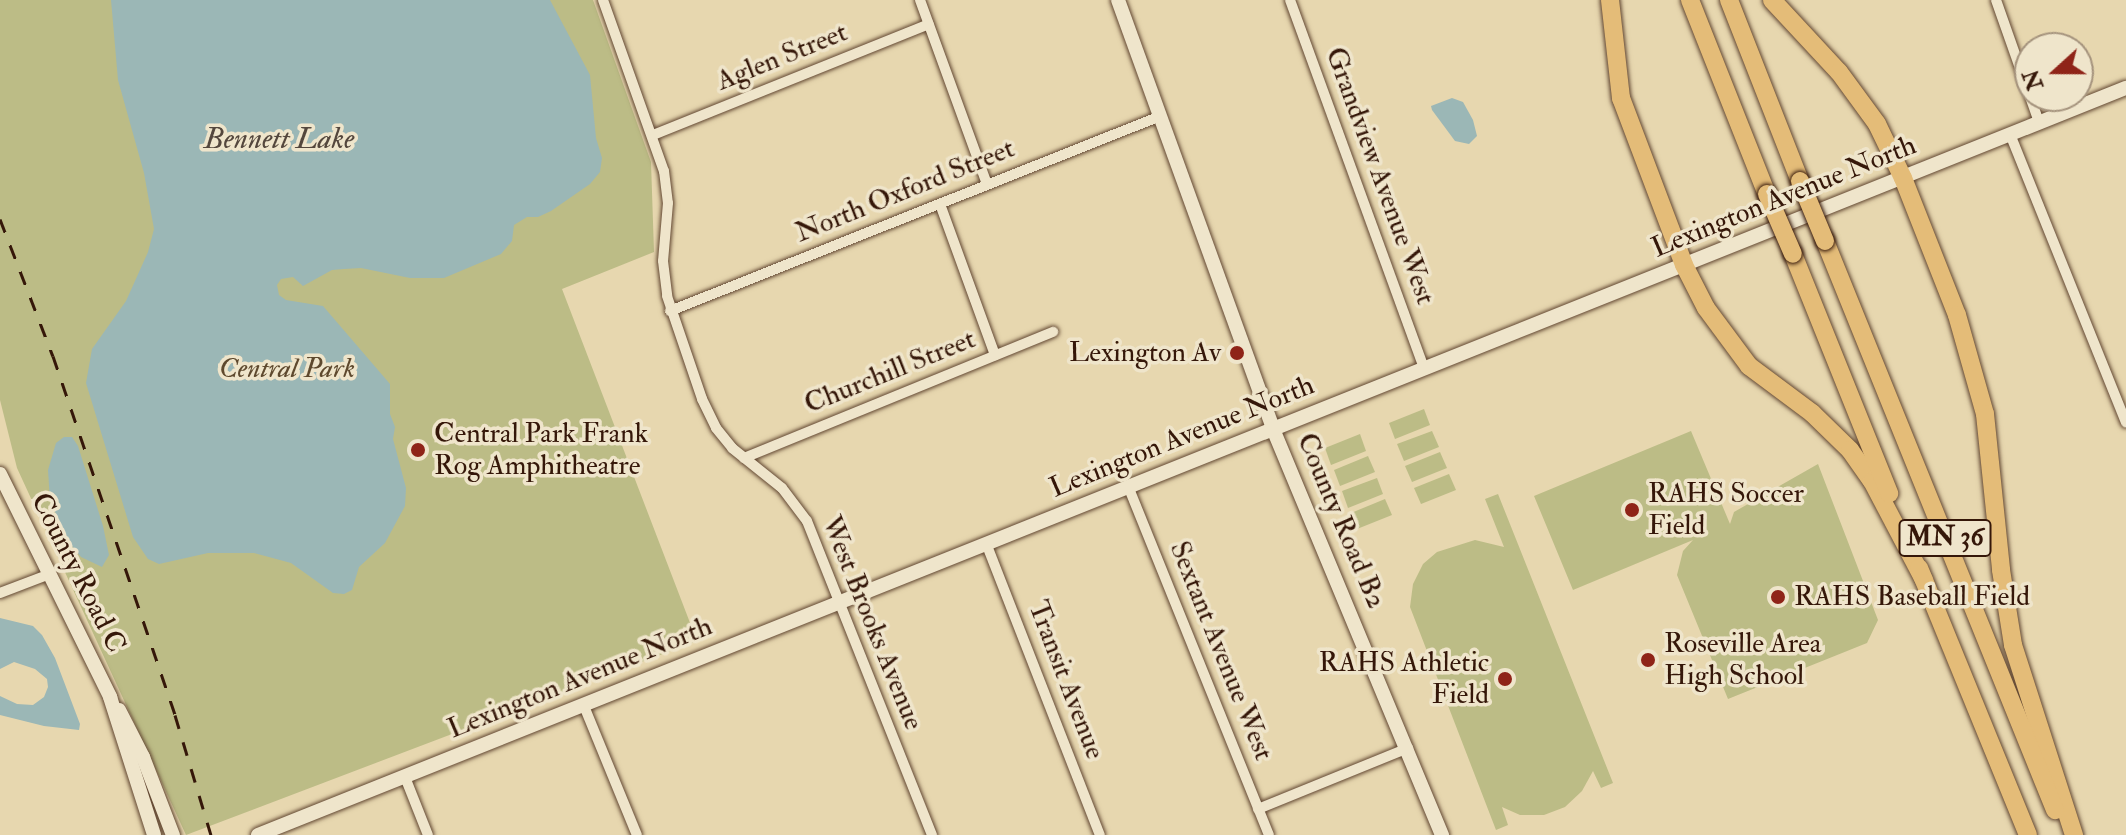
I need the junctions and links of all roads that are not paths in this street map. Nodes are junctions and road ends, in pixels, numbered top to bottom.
1 (603, 0) edge
2 (920, 0) edge
3 (1118, 0) edge
4 (1290, 0) edge
5 (1610, 0) edge
6 (1690, 0) edge
7 (1729, 0) edge
8 (1772, 0) edge
9 (1996, 0) edge
10 (929, 24) junction
11 (2126, 88) edge
12 (1158, 117) junction
13 (2039, 122) junction
14 (2010, 134) junction
15 (653, 135) junction
16 (1903, 178) junction
17 (987, 184) junction
18 (940, 204) junction
19 (1684, 265) junction
20 (670, 311) junction
21 (1053, 332) dead end
22 (995, 355) junction
23 (1424, 368) junction
24 (2126, 423) edge
25 (1273, 429) junction
26 (744, 458) junction
27 (0, 474) edge
28 (1128, 486) junction
29 (986, 543) junction
30 (50, 574) junction
31 (1924, 580) junction
32 (0, 593) edge
33 (837, 603) junction
34 (110, 697) junction
35 (584, 706) junction
36 (1408, 748) junction
37 (405, 777) junction
38 (1258, 809) junction
39 (154, 835) edge
40 (173, 835) edge
41 (258, 835) edge
42 (428, 835) edge
43 (637, 835) edge
44 (932, 835) edge
45 (1100, 835) edge
46 (1269, 835) edge
47 (1442, 835) edge
48 (2028, 835) edge
49 (2066, 835) edge
50 (2074, 835) edge

1 - 15 street, West Brooks Avenue
2 - 10 street
3 - 12 main road, County Road B2
4 - 23 street, Grandview Avenue West
5 - 19 highway
6 - 31 highway, MN 36, bridge
7 - 49 highway, MN 36, bridge
8 - 16 highway
9 - 13 street
10 - 15 street, Aglen Street
10 - 17 street
11 - 13 main road, Lexington Avenue North
12 - 17 street, North Oxford Street
12 - 25 main road, County Road B2
13 - 14 main road, Lexington Avenue North
14 - 16 main road, Lexington Avenue North
14 - 24 street
15 - 20 street, West Brooks Avenue
16 - 19 main road, Lexington Avenue North
16 - 50 highway
17 - 18 street, North Oxford Street
18 - 20 street, North Oxford Street
18 - 22 street
19 - 23 main road, Lexington Avenue North
19 - 31 highway
20 - 26 street, West Brooks Avenue
21 - 22 street, Churchill Street
22 - 26 street, Churchill Street
23 - 25 main road, Lexington Avenue North
25 - 28 main road, Lexington Avenue North
25 - 36 main road, County Road B2
26 - 33 street, West Brooks Avenue
27 - 30 main road, County Road C
28 - 29 main road, Lexington Avenue North
28 - 38 street, Sextant Avenue West
29 - 33 main road, Lexington Avenue North
29 - 45 street, Transit Avenue
30 - 32 street
30 - 34 main road, County Road C
31 - 48 highway, MN 36
33 - 35 main road, Lexington Avenue North
33 - 44 street, West Brooks Avenue
34 - 39 main road, County Road C
34 - 40 main road, County Road C
35 - 37 main road, Lexington Avenue North
35 - 43 street
36 - 38 street
36 - 47 main road, County Road B2
37 - 41 main road, Lexington Avenue North
37 - 42 street
38 - 46 street, Sextant Avenue West

